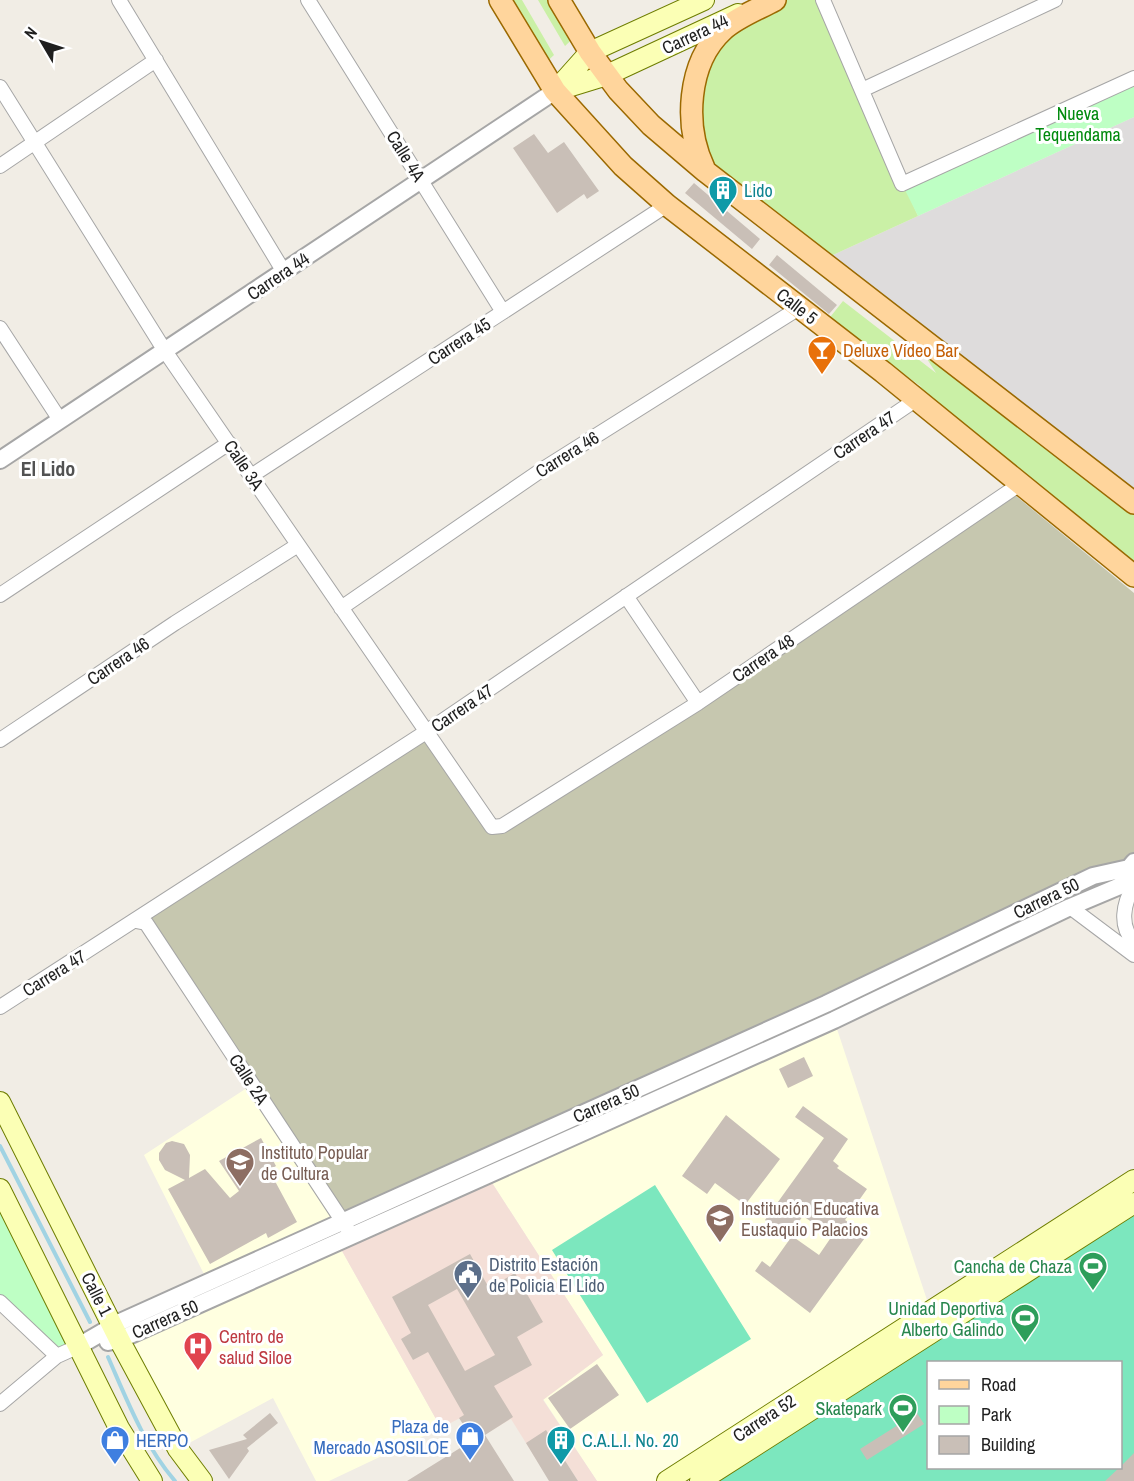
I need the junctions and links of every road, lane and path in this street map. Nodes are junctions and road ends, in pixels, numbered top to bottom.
1 (119, 0) edge
2 (308, 0) edge
3 (500, 0) edge
4 (559, 0) edge
5 (704, 0) edge
6 (766, 0) edge
7 (775, 0) edge
8 (823, 0) edge
9 (1054, 0) edge
10 (590, 52) junction
11 (156, 60) junction
12 (607, 75) junction
13 (1134, 78) edge
14 (0, 87) edge
15 (862, 90) junction
16 (555, 91) junction
17 (34, 142) junction
18 (0, 165) edge
19 (705, 171) junction
20 (421, 181) junction
21 (667, 205) junction
22 (284, 272) junction
23 (799, 308) junction
24 (503, 312) junction
25 (0, 328) edge
26 (165, 351) junction
27 (917, 399) junction
28 (60, 420) junction
29 (229, 443) junction
30 (0, 460) edge
31 (251, 476) junction
32 (1020, 484) junction
33 (1134, 503) edge
34 (298, 545) junction
35 (1134, 576) edge
36 (0, 595) edge
37 (626, 596) junction
38 (341, 608) junction
39 (698, 703) junction
40 (426, 732) junction
41 (0, 740) edge
42 (502, 826) joint
43 (1134, 862) edge
44 (1134, 880) edge
45 (1134, 885) edge
46 (1070, 907) junction
47 (144, 919) junction
48 (1134, 942) edge
49 (1134, 955) edge
50 (0, 1007) edge
51 (0, 1102) edge
52 (1134, 1180) edge
53 (0, 1189) edge
54 (1134, 1203) edge
55 (342, 1220) junction
56 (352, 1235) junction
57 (0, 1302) edge
58 (116, 1333) junction
59 (78, 1347) junction
60 (57, 1356) junction
61 (0, 1404) edge
62 (152, 1481) edge
63 (202, 1481) edge
64 (667, 1481) edge
65 (700, 1481) edge

1 - 11 street
2 - 20 street, Calle 4A
3 - 16 main road, Calle 5
4 - 10 main road
5 - 10 main road, Carrera 44
6 - 12 main road, Carrera 44
7 - 19 main road
8 - 15 street
9 - 15 street
10 - 12 main road
10 - 16 main road, Carrera 44
11 - 17 street
11 - 22 street
12 - 16 main road, Carrera 44
12 - 19 main road
13 - 15 street
14 - 17 street, Calle 3A
16 - 20 street, Carrera 44
16 - 21 main road, Calle 5
17 - 18 street
17 - 26 street, Calle 3A
19 - 33 main road
20 - 22 street, Carrera 44
20 - 24 street, Calle 4A
21 - 23 main road, Calle 5
21 - 24 street, Carrera 45
22 - 26 street, Carrera 44
23 - 27 main road, Calle 5
23 - 38 street, Carrera 46
24 - 31 street, Carrera 45
25 - 28 street
26 - 28 street, Carrera 44
26 - 29 street, Calle 3A
27 - 32 main road, Calle 5
27 - 37 street, Carrera 47
28 - 30 street, Carrera 44
29 - 31 street, Calle 3A
29 - 36 street
31 - 34 street, Calle 3A
32 - 35 main road, Calle 5
32 - 39 street, Carrera 48
34 - 38 street, Calle 3A
34 - 41 street, Carrera 46
37 - 39 street
37 - 40 street, Carrera 47
38 - 40 street, Calle 3A
39 - 42 street, Carrera 48
40 - 42 street, Calle 3A
40 - 47 street, Carrera 47
43 - 55 street, Carrera 50
44 - 46 street, Carrera 50
45 - 48 street
46 - 49 street
46 - 56 street, Carrera 50
47 - 50 street, Carrera 47
47 - 55 street, Calle 2A
51 - 58 main road, Calle 1
52 - 64 main road, Carrera 52
53 - 59 main road
54 - 65 main road, Carrera 52
55 - 56 street, Calle 2A
55 - 58 street, Carrera 50
56 - 58 street, Carrera 50
57 - 60 street
58 - 59 street, Carrera 50
58 - 63 main road, Calle 1
59 - 60 street, Carrera 50
59 - 62 main road
60 - 61 street, Carrera 50

